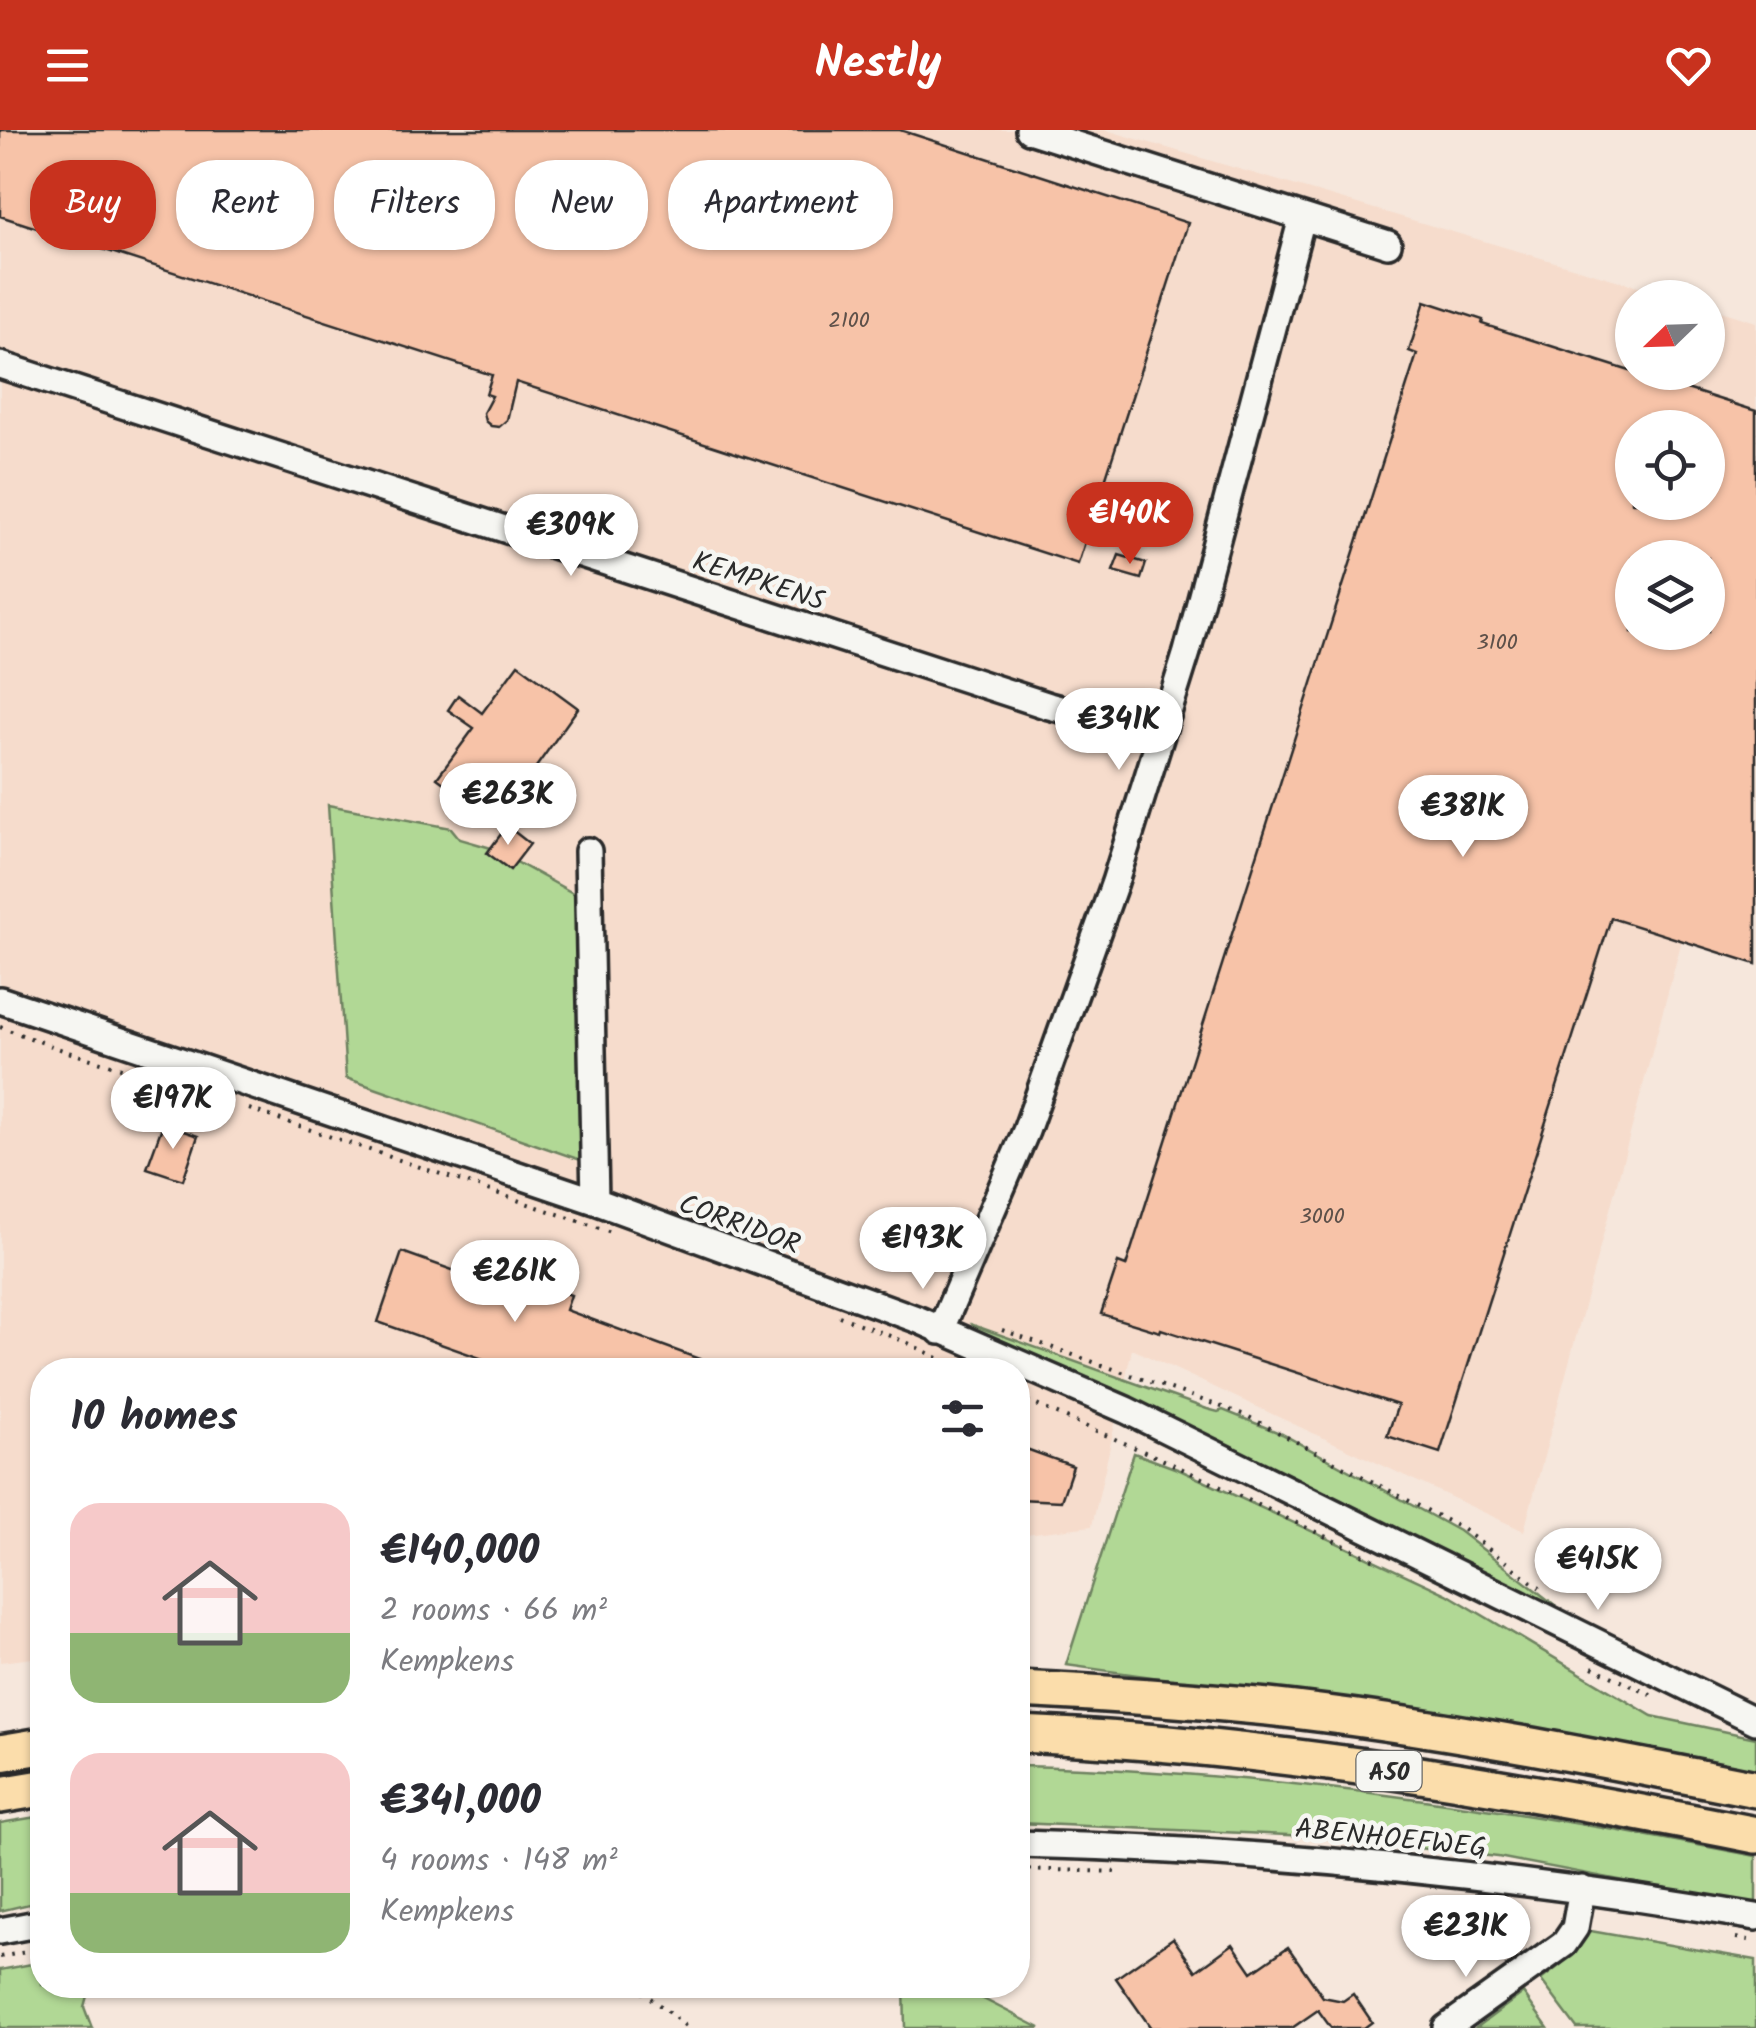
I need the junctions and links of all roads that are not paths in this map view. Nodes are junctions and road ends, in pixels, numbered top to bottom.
1 (1029, 130) edge
2 (1302, 218) junction
3 (1388, 244) dead end
4 (0, 365) edge
5 (1160, 735) junction
6 (588, 851) dead end
7 (0, 1000) edge
8 (595, 1201) junction
9 (922, 1331) junction
10 (992, 1358) edge
11 (1030, 1373) edge
12 (1030, 1690) edge
13 (1756, 1721) edge
14 (1030, 1734) edge
15 (1756, 1789) edge
16 (30, 1790) edge
17 (0, 1796) edge
18 (1756, 1835) edge
19 (1030, 1844) edge
20 (1582, 1889) junction
21 (1756, 1917) edge
22 (30, 1925) edge
23 (0, 1931) edge
24 (1446, 2028) edge

1 - 2 street
2 - 3 street
2 - 5 street
4 - 5 street, KEMPKENS
5 - 9 street
6 - 8 street
7 - 8 street, CORRIDOR
8 - 9 street, CORRIDOR
9 - 10 street, CORRIDOR
11 - 13 street, CORRIDOR
12 - 15 highway, A50
14 - 18 highway, A50
16 - 17 highway
19 - 20 street, ABENHOEFWEG
20 - 21 street, ABENHOEFWEG
20 - 24 street
22 - 23 street

